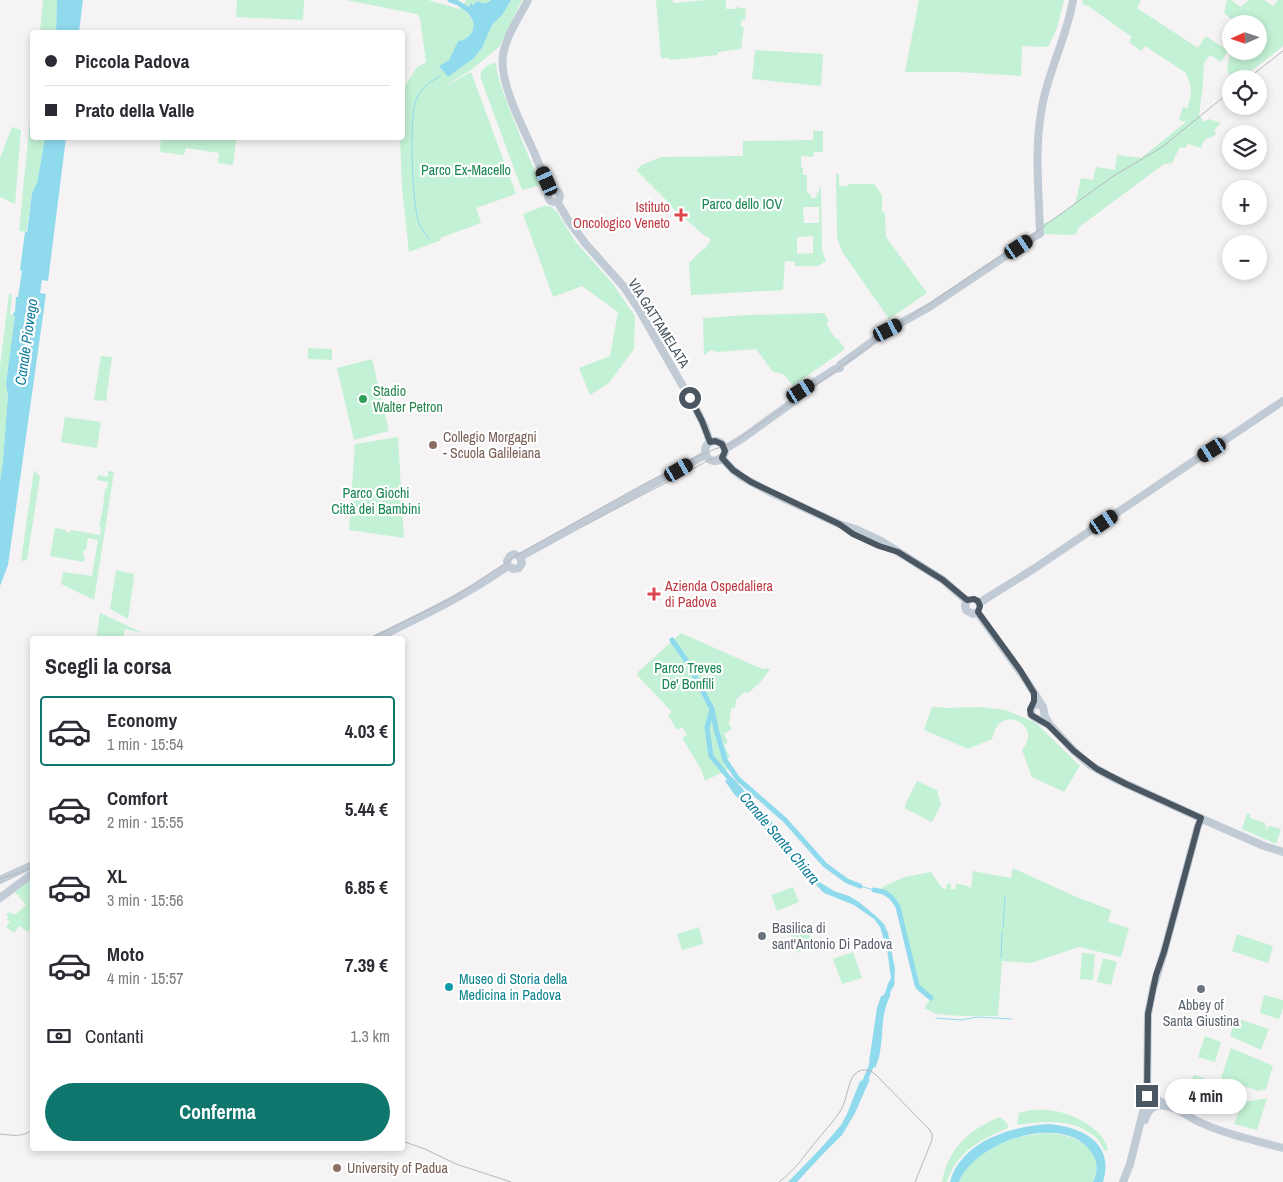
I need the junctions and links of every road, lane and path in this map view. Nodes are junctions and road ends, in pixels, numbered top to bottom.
1 (528, 0) edge
2 (1072, 0) edge
3 (1283, 401) edge
4 (710, 442) junction
5 (724, 449) junction
6 (705, 455) junction
7 (722, 458) junction
8 (967, 600) junction
9 (979, 603) junction
10 (978, 612) junction
11 (381, 636) edge
12 (1034, 693) junction
13 (1032, 706) junction
14 (1043, 709) junction
15 (1036, 718) junction
16 (1052, 728) junction
17 (1201, 818) junction
18 (1283, 852) edge
19 (30, 866) edge
20 (23, 870) junction
21 (30, 875) edge
22 (25, 879) junction
23 (0, 880) edge
24 (0, 898) edge
25 (1147, 1084) junction
26 (1170, 1107) junction
27 (1283, 1148) edge
28 (1130, 1164) junction
29 (1123, 1182) edge

1 - 4 main road, VIA GATTAMELATA
2 - 5 main road
3 - 9 main road
4 - 5 main road
4 - 6 main road
5 - 7 main road
6 - 7 main road
6 - 11 main road
7 - 8 main road
8 - 9 main road
8 - 10 main road
9 - 10 main road
10 - 12 main road
12 - 13 main road
12 - 14 main road
13 - 14 main road
13 - 15 main road
14 - 15 main road
14 - 16 main road
15 - 16 main road
16 - 17 main road
17 - 18 main road
17 - 25 main road
19 - 20 main road
20 - 22 main road
20 - 23 main road
21 - 22 main road
22 - 24 main road
25 - 26 main road
25 - 28 main road
26 - 27 main road
26 - 28 main road
28 - 29 main road

